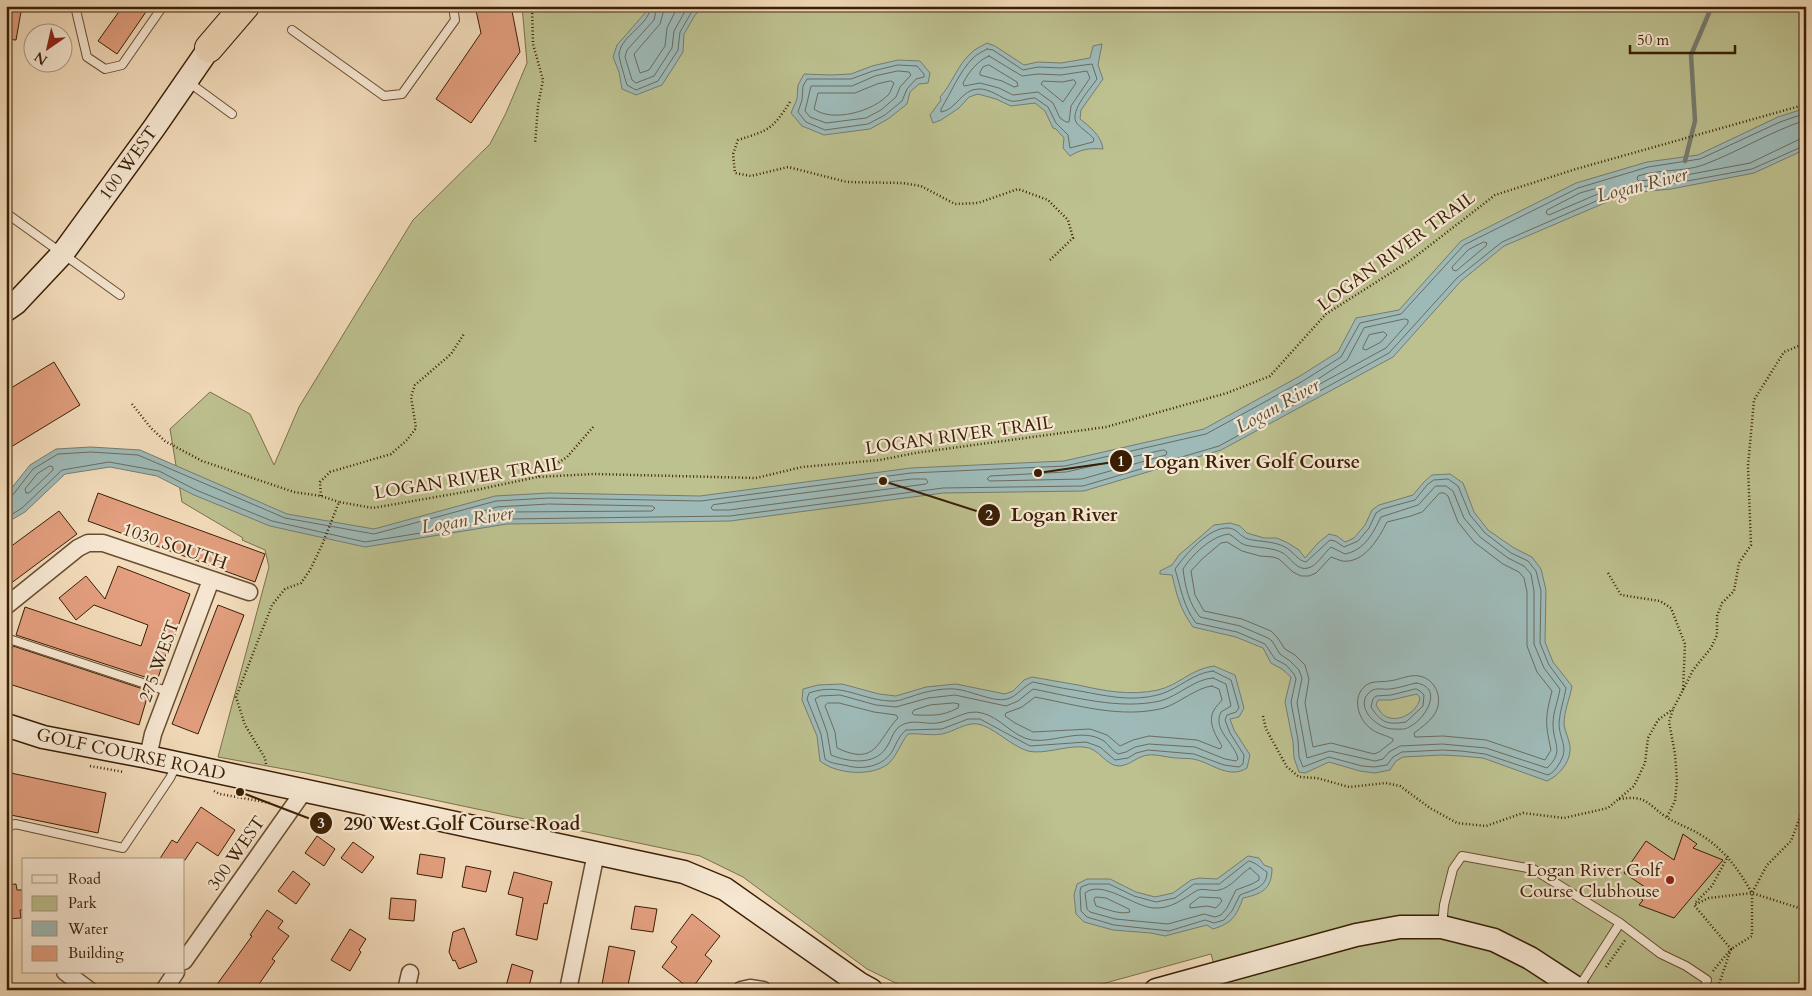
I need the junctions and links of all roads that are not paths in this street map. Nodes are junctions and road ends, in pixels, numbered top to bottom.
1 (163, 6) edge
2 (238, 6) edge
3 (245, 6) edge
4 (453, 6) edge
5 (75, 7) edge
6 (292, 30) dead end
7 (209, 48) junction
8 (186, 81) junction
9 (232, 114) dead end
10 (6, 213) edge
11 (63, 253) junction
12 (120, 295) dead end
13 (6, 310) edge
14 (211, 580) junction
15 (249, 592) dead end
16 (6, 606) edge
17 (6, 638) edge
18 (170, 692) junction
19 (6, 725) edge
20 (148, 758) junction
21 (177, 764) junction
22 (304, 792) junction
23 (6, 828) edge
24 (596, 853) junction
25 (1620, 923) junction
26 (1442, 927) junction
27 (185, 960) edge
28 (410, 973) dead end
29 (68, 974) edge
30 (175, 974) edge
31 (1202, 984) edge
32 (1578, 989) edge
33 (89, 990) edge
34 (164, 990) edge
35 (406, 990) edge
36 (568, 990) edge
37 (740, 990) edge
38 (763, 990) edge
39 (871, 990) edge
40 (1156, 990) edge
41 (1704, 990) edge

1 - 5 lane
2 - 7 street, 100 WEST
3 - 7 highway
4 - 6 lane
7 - 8 street, 100 WEST
8 - 9 lane
8 - 11 street, 100 WEST
10 - 11 lane
11 - 12 lane
11 - 13 street, 100 WEST
14 - 15 street, 1030 SOUTH
14 - 16 street, 1030 SOUTH
14 - 18 street, 275 WEST
17 - 18 lane
18 - 20 street, 275 WEST
19 - 20 street, GOLF COURSE ROAD
20 - 21 street, GOLF COURSE ROAD
21 - 22 street, GOLF COURSE ROAD
21 - 23 lane
22 - 24 street, GOLF COURSE ROAD
22 - 27 street, 300 WEST
24 - 36 street
24 - 39 street, GOLF COURSE ROAD
25 - 26 lane
25 - 32 lane
25 - 41 lane
26 - 31 street
26 - 32 street
28 - 35 street
29 - 33 street
30 - 34 street
31 - 40 street
37 - 38 street

